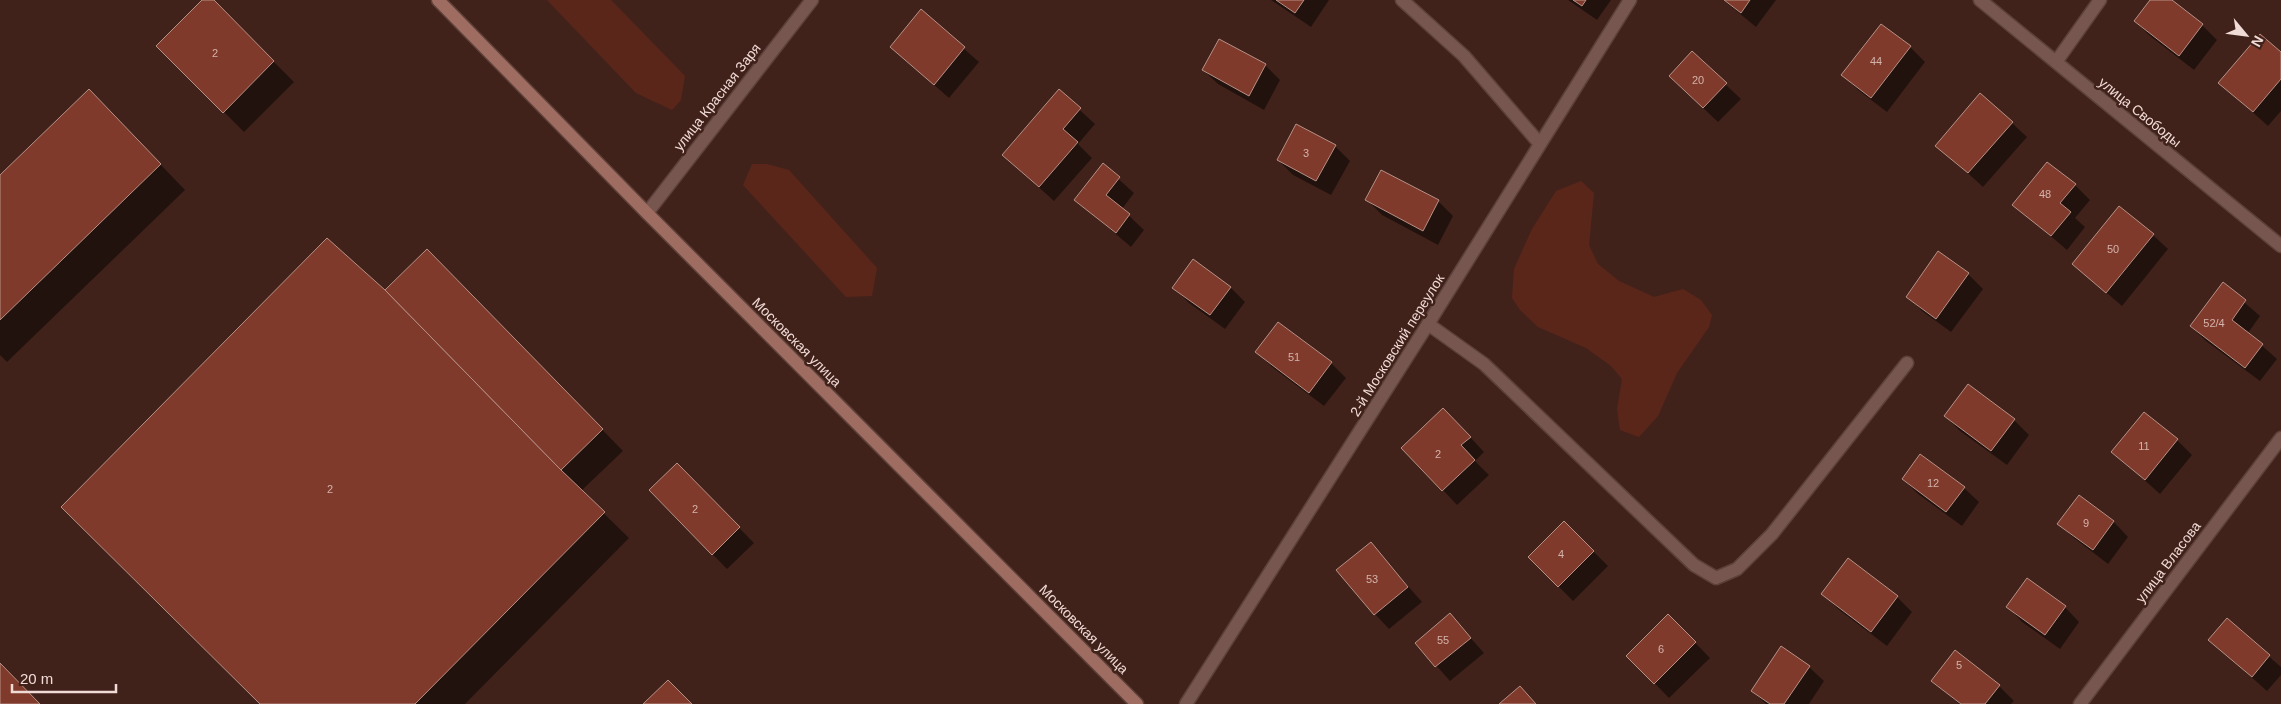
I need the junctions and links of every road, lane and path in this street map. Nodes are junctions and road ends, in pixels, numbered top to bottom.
1 (438, 0) edge
2 (812, 0) edge
3 (1402, 0) edge
4 (1630, 0) edge
5 (1980, 0) edge
6 (2100, 0) edge
7 (2056, 62) junction
8 (1540, 144) junction
9 (647, 212) junction
10 (2281, 246) edge
11 (1428, 324) junction
12 (1907, 363) dead end
13 (2281, 438) edge
14 (1137, 704) edge
15 (1186, 704) edge
16 (2080, 704) edge

1 - 9 main road, Московская улица
2 - 9 street, улица Красная Заря
3 - 8 street
4 - 8 street, 2-й Московский переулок
5 - 7 street, улица Свободы
6 - 7 street
7 - 10 street, улица Свободы
8 - 11 street, 2-й Московский переулок
9 - 14 main road, Московская улица
11 - 12 street
11 - 15 street, 2-й Московский переулок
13 - 16 street, улица Власова

